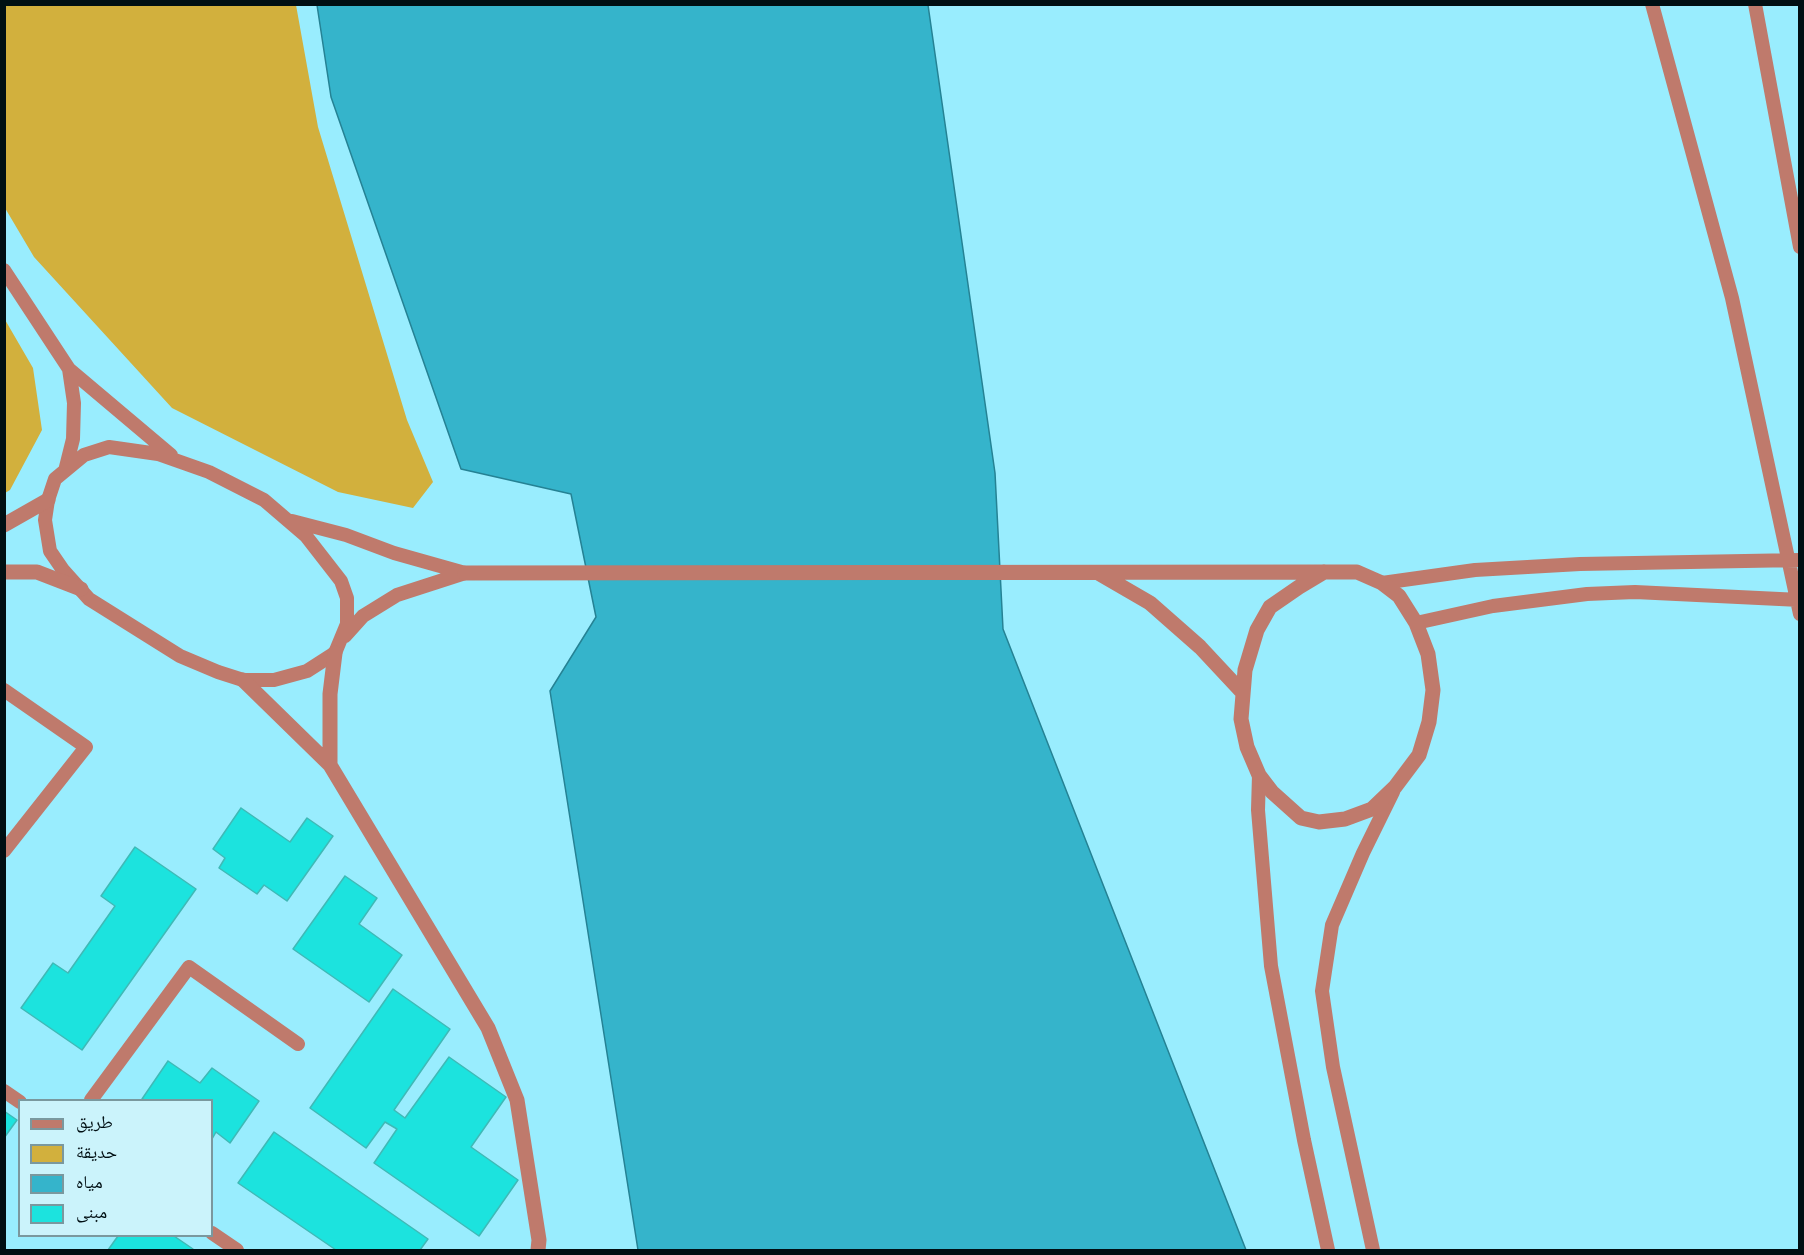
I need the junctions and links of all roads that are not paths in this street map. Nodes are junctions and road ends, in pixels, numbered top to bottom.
1 (1652, 4) edge
2 (1755, 4) edge
3 (1800, 247) edge
4 (4, 270) edge
5 (69, 369) junction
6 (177, 460) junction
7 (64, 471) junction
8 (48, 500) junction
9 (287, 519) junction
10 (4, 525) edge
11 (1794, 561) edge
12 (4, 572) edge
13 (1324, 572) junction
14 (465, 573) junction
15 (1097, 573) junction
16 (1382, 583) junction
17 (81, 589) junction
18 (1798, 605) edge
19 (1416, 623) junction
20 (338, 647) junction
21 (243, 680) junction
22 (4, 690) edge
23 (1242, 692) junction
24 (330, 765) junction
25 (1259, 775) junction
26 (1395, 787) junction
27 (4, 851) edge
28 (298, 1044) dead end
29 (4, 1091) edge
30 (92, 1099) edge
31 (18, 1101) edge
32 (213, 1234) edge
33 (236, 1250) edge
34 (538, 1251) edge
35 (1328, 1251) edge
36 (1373, 1251) edge

1 - 11 lane
2 - 3 lane
4 - 5 lane
5 - 6 lane
5 - 7 lane
6 - 7 lane
6 - 9 lane
7 - 8 lane
8 - 10 street
8 - 17 lane
9 - 14 lane
9 - 20 lane
11 - 16 lane
11 - 18 lane
12 - 17 street
13 - 15 street
13 - 16 street
13 - 23 street
14 - 15 street
14 - 20 lane
15 - 23 street
16 - 19 street
17 - 21 lane
18 - 19 lane
19 - 26 street
20 - 21 lane
20 - 24 street
21 - 24 street
22 - 27 lane
23 - 25 street
24 - 34 street
25 - 26 street
25 - 35 lane
26 - 36 lane
28 - 30 lane
29 - 31 lane
32 - 33 lane

